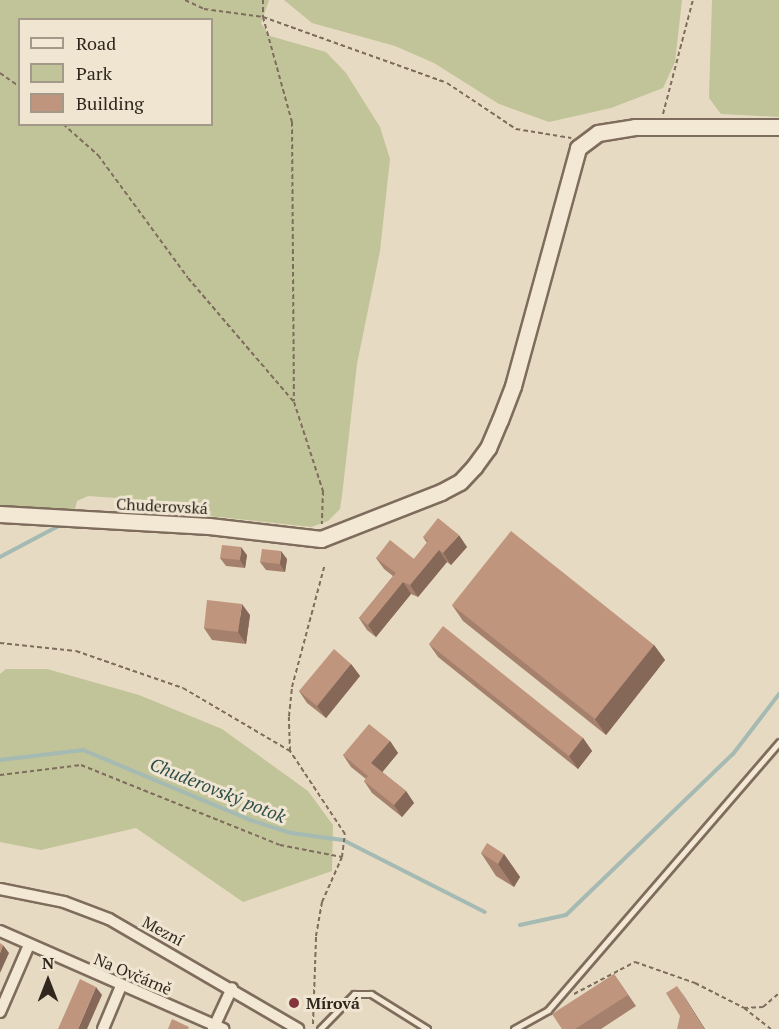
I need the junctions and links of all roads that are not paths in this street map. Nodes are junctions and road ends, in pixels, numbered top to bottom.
1 (779, 127) edge
2 (0, 514) edge
3 (779, 742) edge
4 (0, 889) edge
5 (0, 931) edge
6 (28, 945) junction
7 (122, 986) junction
8 (232, 988) junction
9 (0, 1012) edge
10 (217, 1028) edge
11 (103, 1029) edge
12 (298, 1029) edge
13 (320, 1029) edge
14 (427, 1029) edge
15 (514, 1029) edge

1 - 2 street, Chuderovská
3 - 15 lane
4 - 8 street, Mezní
5 - 6 street, Na Ovčárně
6 - 7 street, Na Ovčárně
6 - 9 street
7 - 10 street, Na Ovčárně
7 - 11 street
8 - 10 street
8 - 12 street, Mezní
13 - 14 lane

